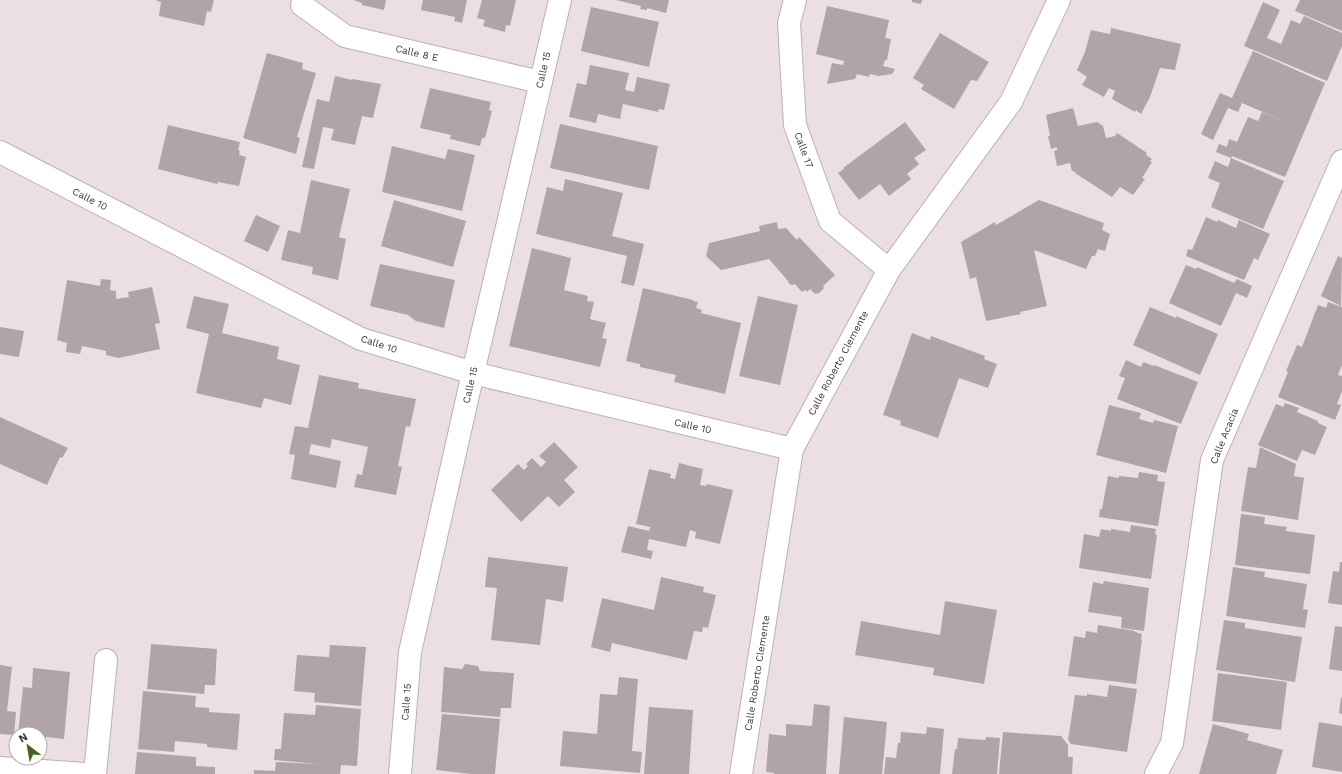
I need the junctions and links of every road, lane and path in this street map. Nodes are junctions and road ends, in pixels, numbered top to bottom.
1 (560, 0) edge
2 (794, 0) edge
3 (1059, 0) edge
4 (302, 4) dead end
5 (540, 82) junction
6 (0, 152) edge
7 (1342, 161) edge
8 (888, 270) junction
9 (473, 373) junction
10 (792, 449) junction
11 (106, 660) dead end
12 (0, 768) edge
13 (85, 774) edge
14 (95, 774) edge
15 (400, 774) edge
16 (741, 774) edge
17 (1156, 774) edge

1 - 5 street, Calle 15
2 - 8 street, Calle 17
3 - 8 street, Calle Roberto Clemente
4 - 5 street, Calle 8 E
5 - 9 street, Calle 15
6 - 9 street, Calle 10
7 - 17 street, Calle Acacia
8 - 10 street, Calle Roberto Clemente
9 - 10 street, Calle 10
9 - 15 street, Calle 15
10 - 16 street, Calle Roberto Clemente
11 - 14 street
12 - 13 street

